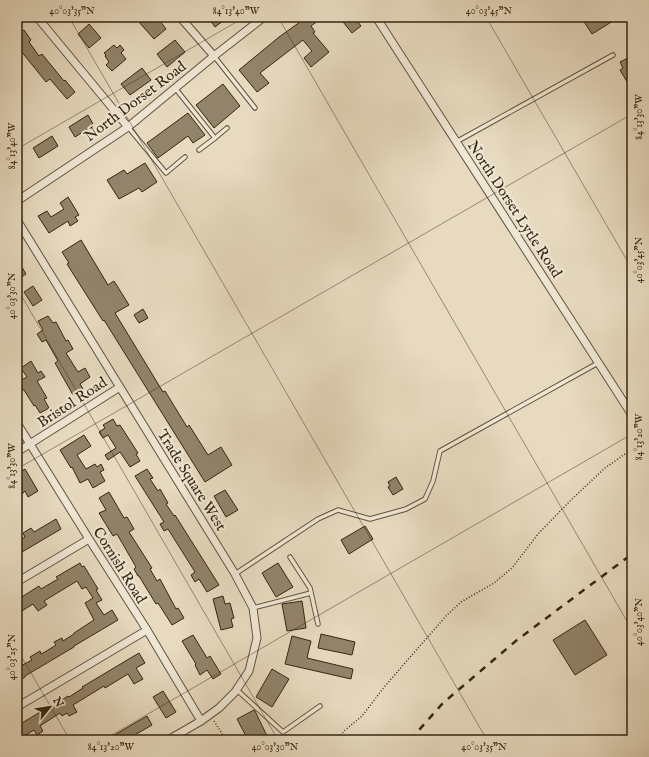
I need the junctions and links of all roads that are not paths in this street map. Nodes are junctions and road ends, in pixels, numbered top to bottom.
1 (37, 17) edge
2 (180, 17) edge
3 (264, 17) edge
4 (376, 17) edge
5 (613, 55) dead end
6 (214, 56) junction
7 (175, 88) junction
8 (255, 108) dead end
9 (128, 127) junction
10 (227, 128) dead end
11 (215, 138) junction
12 (456, 142) junction
13 (199, 150) dead end
14 (185, 157) dead end
15 (17, 201) edge
16 (17, 220) edge
17 (598, 363) junction
18 (120, 387) junction
19 (632, 415) edge
20 (17, 423) edge
21 (30, 444) junction
22 (17, 452) edge
23 (89, 539) junction
24 (290, 557) dead end
25 (235, 574) junction
26 (17, 582) edge
27 (311, 593) junction
28 (253, 608) junction
29 (318, 624) dead end
30 (147, 630) junction
31 (237, 690) junction
32 (320, 706) dead end
33 (17, 707) edge
34 (201, 721) junction
35 (168, 740) edge

1 - 9 street
2 - 6 street
3 - 6 street, North Dorset Road
4 - 12 street, North Dorset Lytle Road
5 - 12 lane
6 - 7 street, North Dorset Road
6 - 8 lane
7 - 9 street, North Dorset Road
7 - 11 lane
9 - 14 lane
9 - 15 street, North Dorset Road
10 - 11 lane
11 - 13 lane
12 - 17 street, North Dorset Lytle Road
16 - 18 street, Trade Square West
17 - 19 street, North Dorset Lytle Road
17 - 25 lane
18 - 21 street, Bristol Road
18 - 25 street, Trade Square West
20 - 21 street, Cornish Road
21 - 22 street, Bristol Road
21 - 23 street, Cornish Road
23 - 26 street
23 - 30 street, Cornish Road
24 - 27 lane
25 - 28 street, Trade Square West
27 - 28 lane
27 - 29 lane
28 - 31 street, Trade Square West
30 - 33 street
30 - 34 street, Cornish Road
31 - 32 lane
31 - 34 street, Trade Square West
34 - 35 street, Trade Square West

